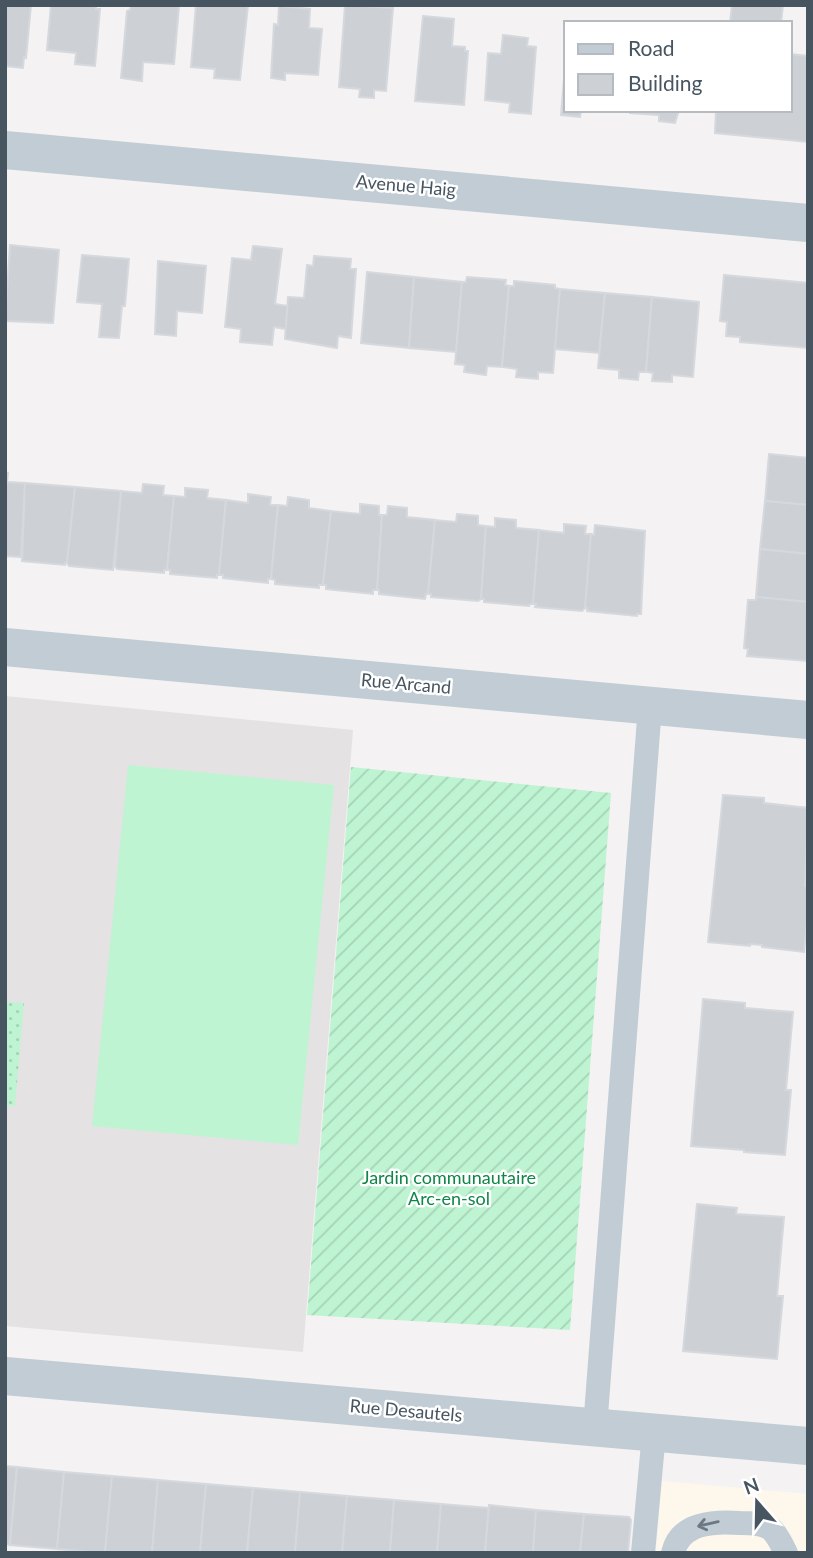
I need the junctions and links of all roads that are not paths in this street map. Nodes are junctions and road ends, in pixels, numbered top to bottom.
1 (5, 149) edge
2 (808, 223) edge
3 (5, 648) edge
4 (650, 706) junction
5 (808, 720) edge
6 (5, 1376) edge
7 (595, 1428) junction
8 (654, 1433) junction
9 (808, 1446) edge
10 (643, 1553) edge
11 (673, 1553) edge
12 (786, 1553) edge

1 - 2 street, Avenue Haig
3 - 4 street, Rue Arcand
4 - 5 street, Rue Arcand
4 - 7 lane
6 - 7 street, Rue Desautels
7 - 8 street, Rue Desautels
8 - 9 street, Rue Desautels
8 - 10 lane
12 -> 11 lane

